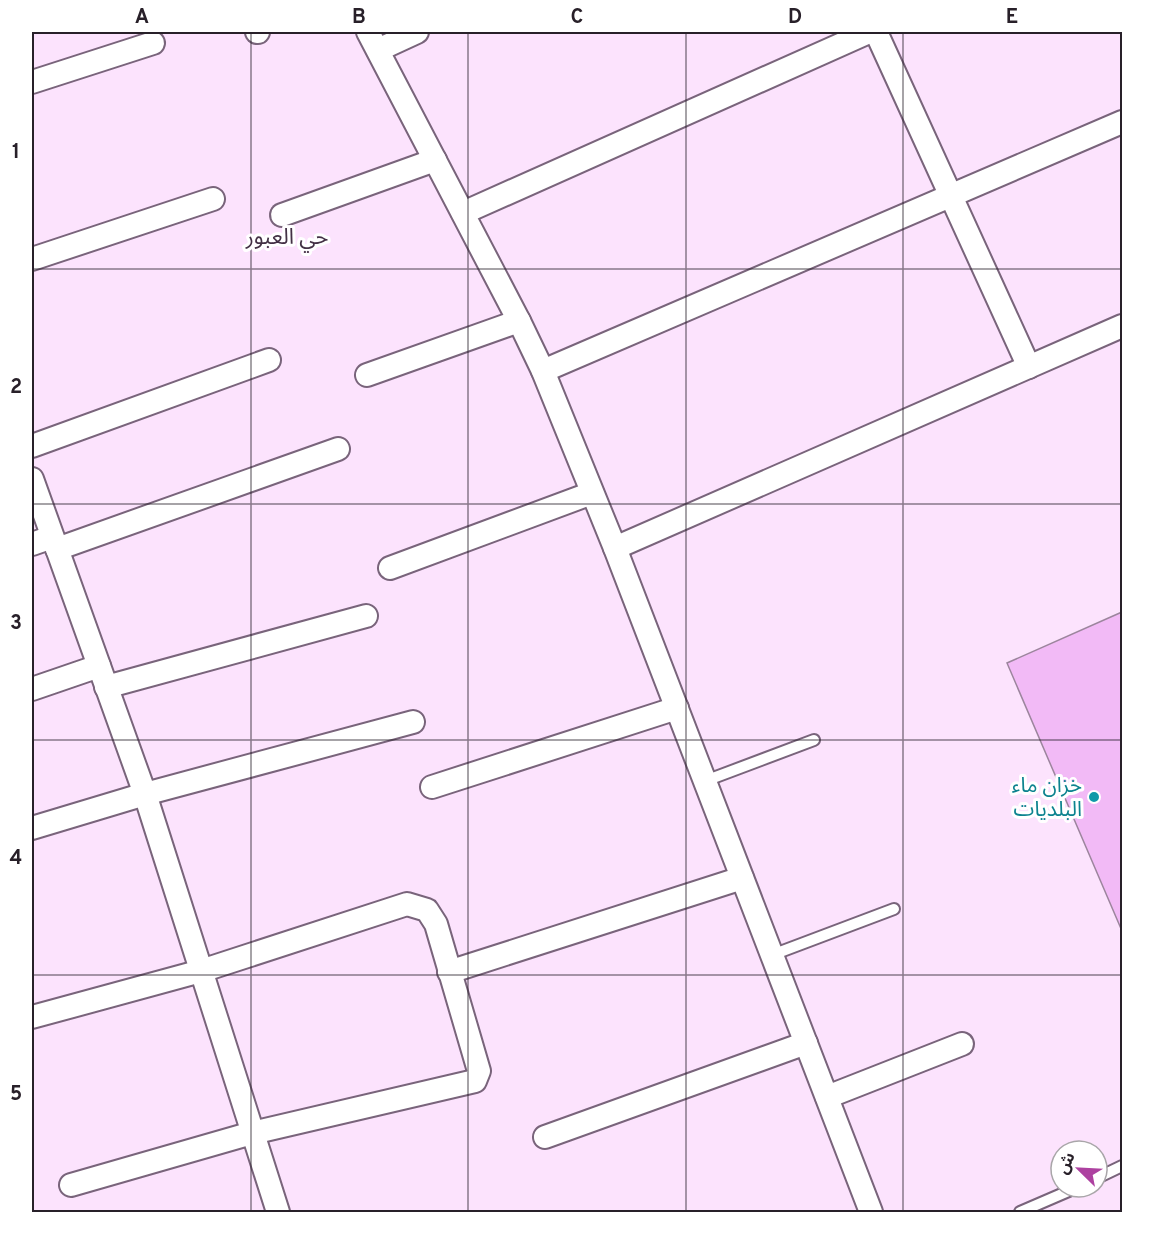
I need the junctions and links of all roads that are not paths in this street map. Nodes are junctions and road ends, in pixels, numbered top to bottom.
1 (417, 32) edge
2 (869, 32) edge
3 (876, 32) edge
4 (373, 41) edge
5 (153, 43) dead end
6 (32, 82) edge
7 (1122, 122) edge
8 (435, 160) junction
9 (951, 196) junction
10 (213, 199) dead end
11 (463, 213) junction
12 (282, 215) dead end
13 (32, 259) edge
14 (519, 321) junction
15 (1122, 327) edge
16 (269, 360) dead end
17 (1029, 367) junction
18 (543, 371) junction
19 (367, 375) dead end
20 (32, 447) edge
21 (338, 449) dead end
22 (32, 479) edge
23 (592, 493) junction
24 (47, 544) edge
25 (615, 548) junction
26 (390, 568) dead end
27 (366, 616) dead end
28 (103, 677) junction
29 (32, 689) edge
30 (677, 708) junction
31 (413, 722) dead end
32 (814, 740) dead end
33 (705, 781) junction
34 (432, 787) dead end
35 (145, 794) junction
36 (32, 828) edge
37 (742, 878) junction
38 (894, 909) dead end
39 (772, 955) junction
40 (201, 971) junction
41 (449, 972) junction
42 (32, 1017) edge
43 (806, 1043) junction
44 (962, 1044) dead end
45 (827, 1097) junction
46 (252, 1133) junction
47 (545, 1137) dead end
48 (71, 1185) dead end
49 (1050, 1199) edge
50 (278, 1212) edge
51 (871, 1212) edge
52 (1020, 1212) edge

1 - 4 street
2 - 11 street
3 - 9 street
4 - 8 street
5 - 6 street
7 - 9 street
8 - 11 street
8 - 12 street
9 - 17 street
9 - 18 street
10 - 13 street
11 - 14 street
14 - 18 street
14 - 19 street
15 - 17 street
16 - 20 street
17 - 25 street
18 - 23 street
21 - 24 street
22 - 24 street
23 - 25 street
23 - 26 street
24 - 28 street
25 - 30 street
27 - 28 street
28 - 29 street
28 - 35 street
30 - 33 street
30 - 34 street
31 - 35 street
32 - 33 lane
33 - 37 street
35 - 36 street
35 - 40 street
37 - 39 street
37 - 41 street
38 - 39 lane
39 - 43 street
40 - 41 street
40 - 42 street
40 - 46 street
41 - 46 street
43 - 45 street
43 - 47 street
44 - 45 street
45 - 51 street
46 - 48 street
46 - 50 street
49 - 52 lane

